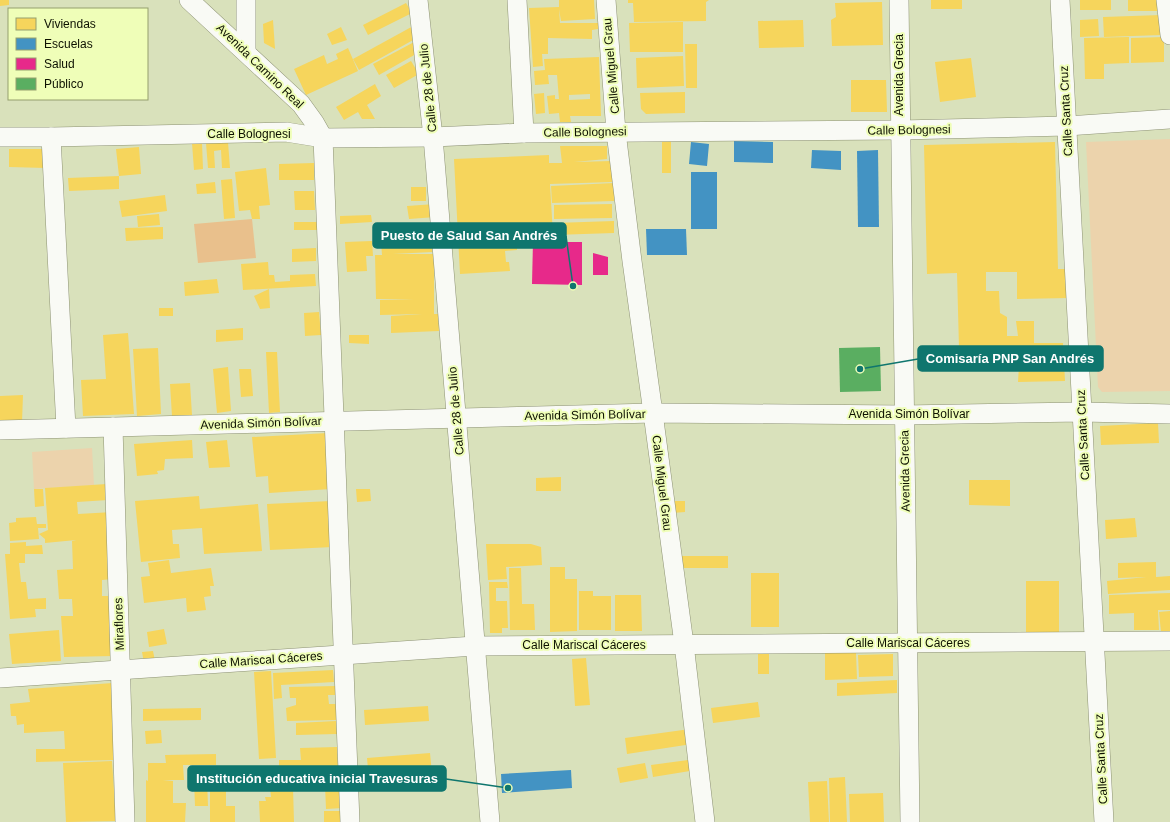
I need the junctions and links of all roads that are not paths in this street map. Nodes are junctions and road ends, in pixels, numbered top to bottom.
1 (189, 0) edge
2 (246, 0) edge
3 (418, 0) edge
4 (517, 0) edge
5 (606, 0) edge
6 (899, 0) edge
7 (1060, 0) edge
8 (1166, 0) edge
9 (1170, 35) edge
10 (246, 52) junction
11 (1170, 119) edge
12 (1067, 126) junction
13 (900, 130) junction
14 (616, 132) junction
15 (524, 133) junction
16 (0, 137) edge
17 (50, 137) junction
18 (433, 137) junction
19 (323, 138) junction
20 (1082, 412) junction
21 (653, 413) junction
22 (1170, 414) edge
23 (904, 415) junction
24 (456, 418) junction
25 (334, 421) junction
26 (113, 427) junction
27 (66, 428) junction
28 (0, 430) edge
29 (1170, 641) edge
30 (1094, 642) junction
31 (908, 643) junction
32 (684, 644) junction
33 (475, 646) junction
34 (343, 655) junction
35 (120, 670) junction
36 (0, 678) edge
37 (125, 822) edge
38 (350, 822) edge
39 (490, 822) edge
40 (705, 822) edge
41 (910, 822) edge
42 (1104, 822) edge

1 - 10 street, Avenida Camino Real
2 - 10 street
3 - 18 street, Calle 28 de Julio
4 - 15 street
5 - 14 street, Calle Miguel Grau
6 - 13 street, Avenida Grecia
7 - 12 street, Calle Santa Cruz
8 - 9 street
10 - 19 street, Avenida Camino Real
11 - 12 street, Calle Bolognesi
12 - 13 street, Calle Bolognesi
12 - 20 street, Calle Santa Cruz
13 - 14 street, Calle Bolognesi
13 - 23 street, Avenida Grecia
14 - 15 street, Calle Bolognesi
14 - 21 street, Calle Miguel Grau
15 - 18 street, Calle Bolognesi
16 - 17 street, Calle Bolognesi
17 - 19 street, Calle Bolognesi
17 - 27 street
18 - 19 street, Calle Bolognesi
18 - 24 street, Calle 28 de Julio
19 - 25 street
20 - 22 street, Avenida Simón Bolívar
20 - 23 street, Avenida Simón Bolívar
20 - 30 street, Calle Santa Cruz
21 - 23 street, Avenida Simón Bolívar
21 - 24 street, Avenida Simón Bolívar
21 - 32 street, Calle Miguel Grau
23 - 31 street, Avenida Grecia
24 - 25 street, Avenida Simón Bolívar
24 - 33 street, Calle 28 de Julio
25 - 26 street, Avenida Simón Bolívar
25 - 34 street
26 - 27 street, Avenida Simón Bolívar
26 - 35 street, Miraflores
27 - 28 street, Avenida Simón Bolívar
29 - 30 street, Calle Mariscal Cáceres
30 - 31 street, Calle Mariscal Cáceres
30 - 42 street, Calle Santa Cruz
31 - 32 street, Calle Mariscal Cáceres
31 - 41 street, Avenida Grecia
32 - 33 street, Calle Mariscal Cáceres
32 - 40 street, Calle Miguel Grau
33 - 34 street, Calle Mariscal Cáceres
33 - 39 street, Calle 28 de Julio
34 - 35 street, Calle Mariscal Cáceres
34 - 38 street
35 - 36 street, Calle Mariscal Cáceres
35 - 37 street, Miraflores

